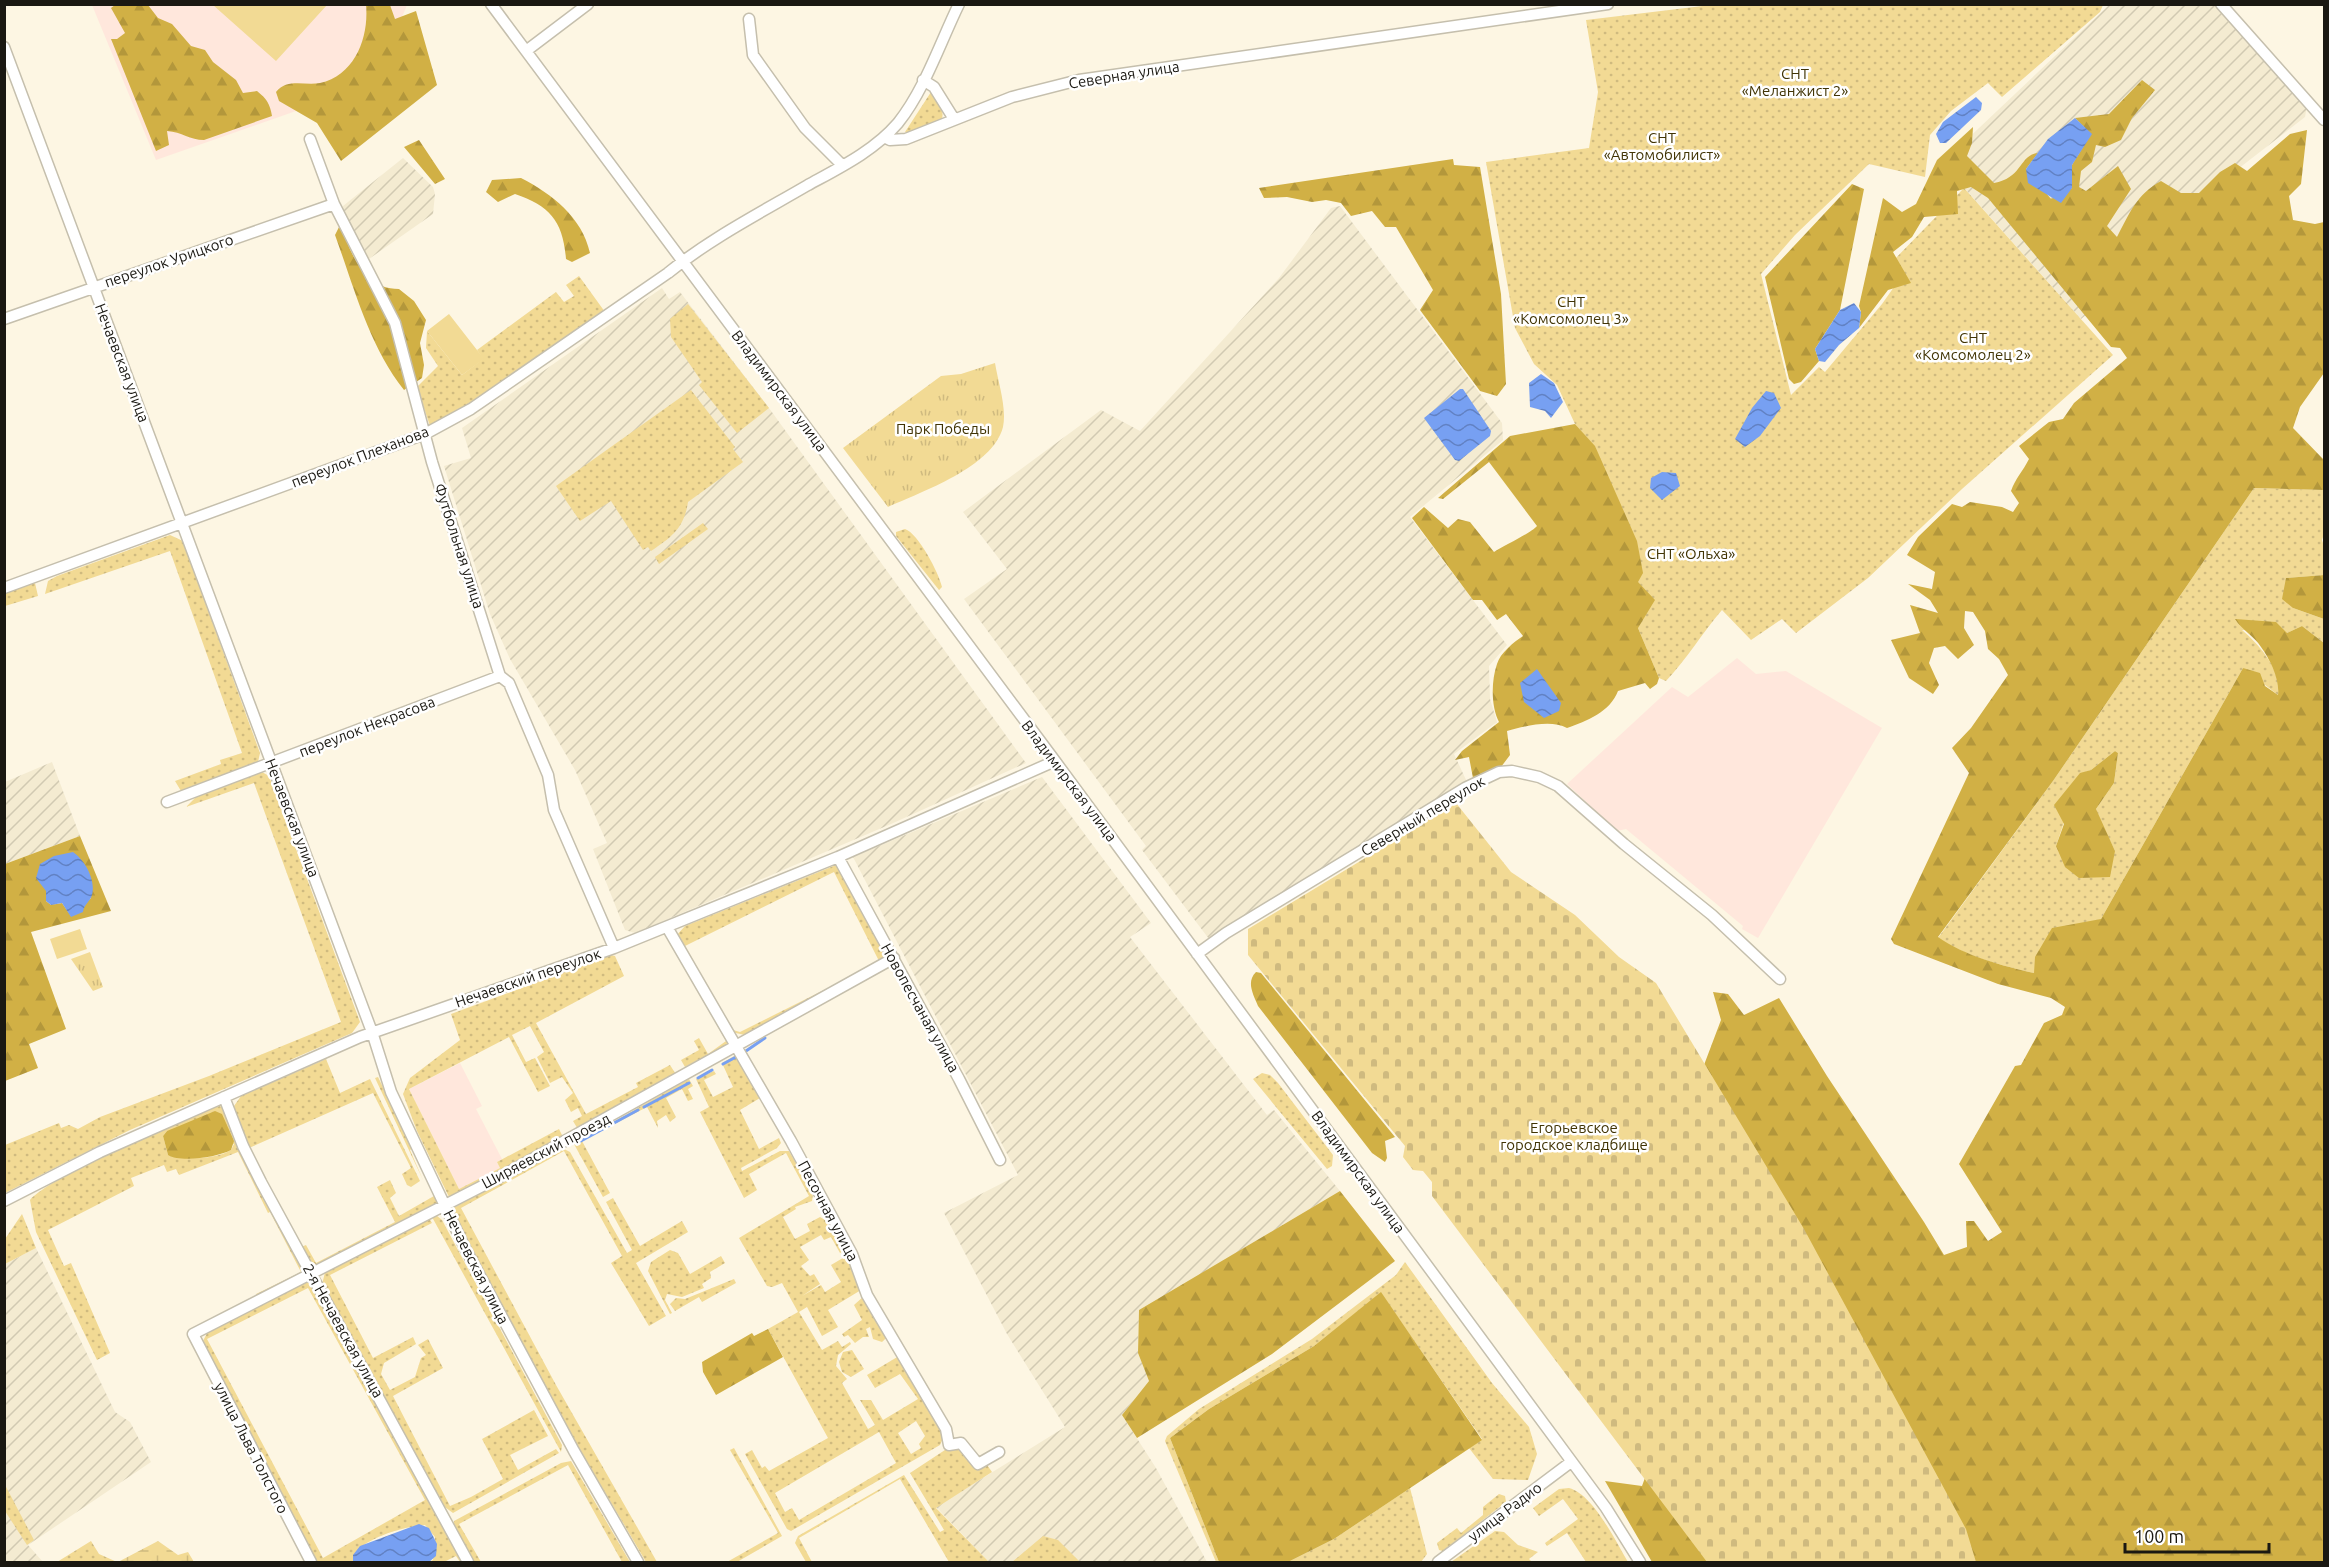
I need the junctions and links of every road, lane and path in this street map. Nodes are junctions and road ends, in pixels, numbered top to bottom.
1 (491, 4) edge
2 (588, 4) edge
3 (959, 4) edge
4 (1608, 4) edge
5 (2221, 4) edge
6 (749, 19) dead end
7 (4, 47) edge
8 (526, 51) junction
9 (923, 80) junction
10 (954, 119) junction
11 (2325, 120) edge
12 (884, 136) junction
13 (310, 139) dead end
14 (842, 165) junction
15 (334, 204) junction
16 (681, 261) junction
17 (94, 287) junction
18 (4, 319) edge
19 (425, 434) junction
20 (183, 524) junction
21 (4, 588) edge
22 (500, 676) junction
23 (1055, 761) junction
24 (271, 764) junction
25 (167, 802) dead end
26 (838, 857) junction
27 (667, 927) junction
28 (614, 948) junction
29 (1197, 954) junction
30 (894, 958) junction
31 (1780, 979) dead end
32 (372, 1032) junction
33 (735, 1047) junction
34 (224, 1097) junction
35 (1000, 1160) dead end
36 (4, 1201) edge
37 (444, 1205) junction
38 (312, 1274) junction
39 (193, 1334) joint
40 (999, 1452) dead end
41 (1571, 1462) junction
42 (311, 1563) edge
43 (468, 1563) edge
44 (638, 1563) edge
45 (1438, 1563) edge
46 (1640, 1563) edge

1 - 8 street, Владимирская улица
2 - 8 street
3 - 9 street
4 - 10 street, Северная улица
5 - 11 street
6 - 14 street
7 - 17 street, Нечаевская улица
8 - 16 street, Владимирская улица
9 - 10 street
9 - 12 street
10 - 12 street, Северная улица
12 - 14 street
13 - 15 street, Футбольная улица
14 - 16 street
15 - 17 street, переулок Урицкого
15 - 19 street, Футбольная улица
16 - 19 street, переулок Плеханова
16 - 23 street, Владимирская улица
17 - 18 street, переулок Урицкого
17 - 20 street, Нечаевская улица
19 - 20 street, переулок Плеханова
19 - 22 street, Футбольная улица
20 - 21 street, переулок Плеханова
20 - 24 street, Нечаевская улица
22 - 24 street, переулок Некрасова
22 - 28 street, Футбольная улица
23 - 26 street, Нечаевский переулок
23 - 29 street, Владимирская улица
24 - 25 street, переулок Некрасова
24 - 32 street, Нечаевская улица
26 - 27 street, Нечаевский переулок
26 - 30 street, Новопесчаная улица
27 - 28 street, Нечаевский переулок
27 - 33 street, Песочная улица
28 - 32 street, Нечаевский переулок
29 - 31 street, Северный переулок
29 - 41 street, Владимирская улица
30 - 33 street, Ширяевский проезд
30 - 35 street, Новопесчаная улица
32 - 34 street, Нечаевский переулок
32 - 37 street, Нечаевская улица
33 - 37 street, Ширяевский проезд
33 - 40 street, Песочная улица
34 - 36 street, Нечаевский переулок
34 - 38 street, 2-я Нечаевская улица
37 - 38 street, Ширяевский проезд
37 - 44 street, Нечаевская улица
38 - 39 street, Ширяевский проезд
38 - 43 street, 2-я Нечаевская улица
39 - 42 street, улица Льва Толстого
41 - 45 street, улица Радио
41 - 46 street, Владимирская улица

